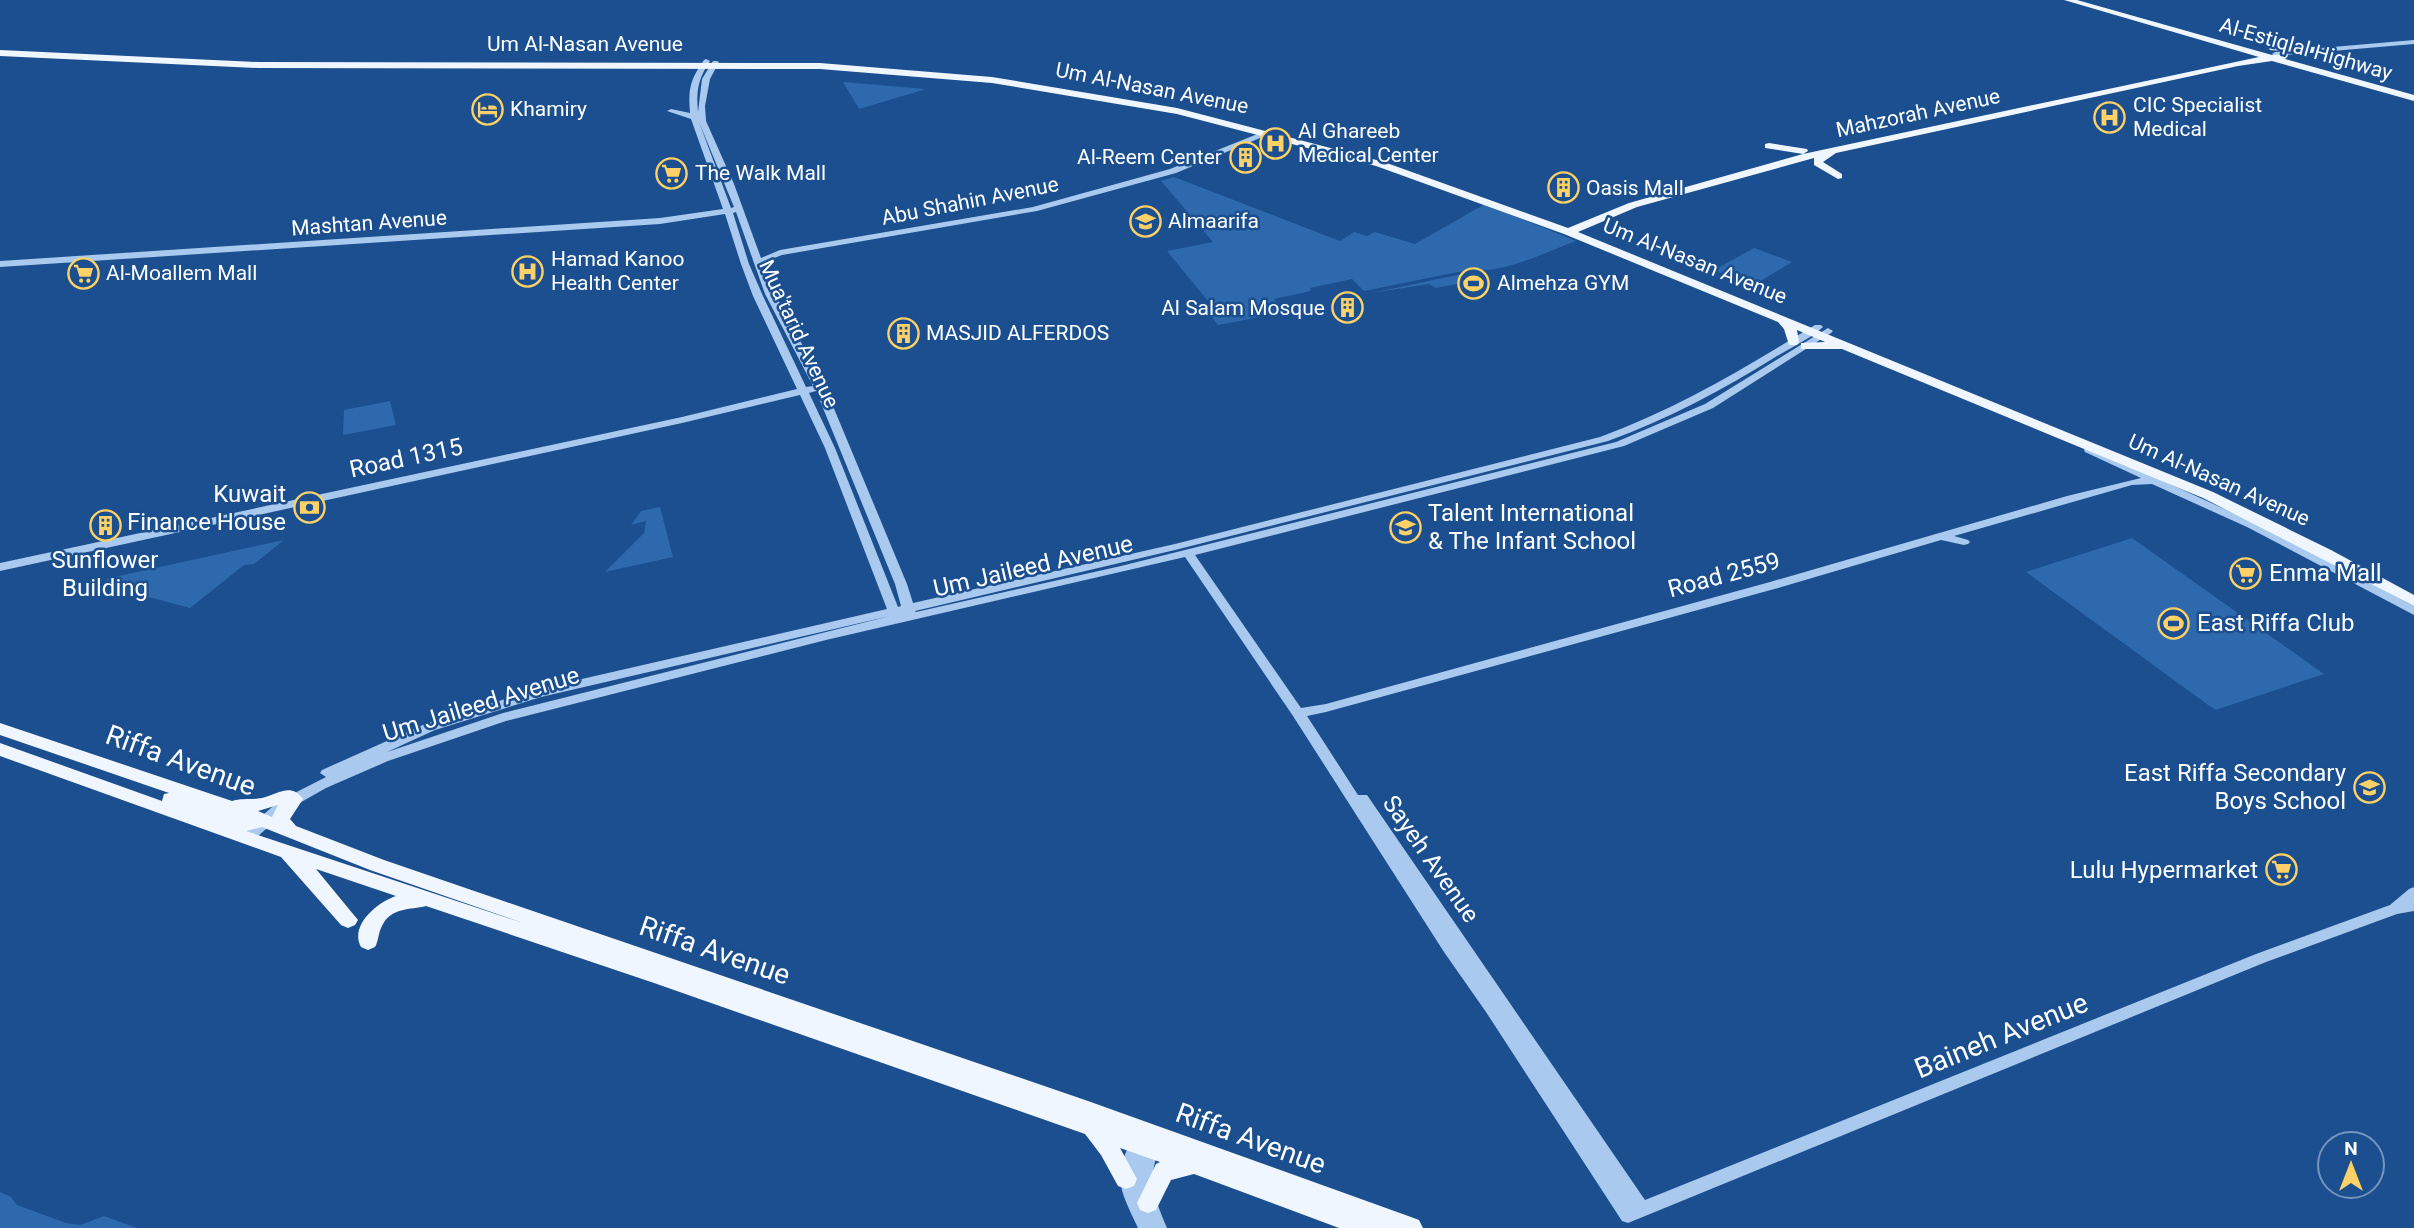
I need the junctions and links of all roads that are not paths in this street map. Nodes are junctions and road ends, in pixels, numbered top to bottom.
1 (2068, 0) edge
2 (2086, 0) edge
3 (2132, 18) junction
4 (2209, 40) junction
5 (2235, 42) junction
6 (2414, 43) edge
7 (0, 51) edge
8 (2319, 51) junction
9 (2273, 56) junction
10 (434, 59) junction
11 (2230, 62) junction
12 (709, 63) junction
13 (216, 64) junction
14 (258, 65) junction
15 (340, 65) junction
16 (667, 65) junction
17 (757, 65) junction
18 (2316, 71) junction
19 (2356, 76) junction
20 (702, 77) junction
21 (1001, 81) junction
22 (1097, 88) junction
23 (2414, 95) edge
24 (691, 97) junction
25 (675, 109) joint
26 (694, 118) junction
27 (1241, 127) junction
28 (1267, 132) junction
29 (1283, 138) junction
30 (1250, 139) junction
31 (1815, 149) junction
32 (1837, 151) junction
33 (1206, 167) dead end
34 (1800, 167) dead end
35 (1755, 168) junction
36 (1181, 169) junction
37 (1164, 173) junction
38 (1838, 176) dead end
39 (717, 182) junction
40 (739, 207) junction
41 (727, 209) junction
42 (687, 215) junction
43 (1543, 216) junction
44 (1596, 217) junction
45 (567, 227) joint
46 (735, 228) junction
47 (1568, 229) junction
48 (460, 235) joint
49 (751, 239) junction
50 (1606, 240) junction
51 (191, 252) junction
52 (780, 253) junction
53 (126, 256) junction
54 (0, 262) edge
55 (766, 280) junction
56 (1781, 319) junction
57 (1819, 331) junction
58 (1799, 344) junction
59 (1857, 351) junction
60 (792, 367) junction
61 (818, 385) junction
62 (802, 389) junction
63 (778, 395) junction
64 (809, 404) junction
65 (2052, 430) junction
66 (556, 445) junction
67 (2125, 467) junction
68 (2155, 481) junction
69 (2132, 482) junction
70 (1285, 519) junction
71 (1175, 547) junction
72 (1193, 555) junction
73 (0, 561) edge
74 (0, 566) edge
75 (901, 584) junction
76 (886, 589) junction
77 (2414, 590) edge
78 (967, 596) junction
79 (2414, 601) edge
80 (2414, 611) edge
81 (903, 615) junction
82 (823, 629) junction
83 (1326, 708) joint
84 (1300, 711) junction
85 (0, 729) edge
86 (0, 749) edge
87 (289, 797) junction
88 (222, 804) junction
89 (251, 828) junction
90 (289, 843) junction
91 (2414, 893) edge
92 (438, 902) junction
93 (2414, 905) edge
94 (2395, 909) junction
95 (348, 919) dead end
96 (368, 942) dead end
97 (1091, 1127) junction
98 (1147, 1140) junction
99 (1198, 1165) junction
100 (1126, 1179) junction
101 (1148, 1203) junction
102 (1635, 1212) joint
103 (1147, 1228) edge
104 (1157, 1228) edge
105 (1368, 1228) edge
106 (1411, 1228) edge

1 - 3 main road, Al-Estiqlal Highway
2 - 5 main road, Al-Estiqlal Highway
3 - 4 main road, Al-Estiqlal Highway
3 - 9 main road
4 - 9 main road, Al-Estiqlal Highway
4 - 11 main road
5 - 8 main road
5 - 9 main road, Al-Estiqlal Highway
6 - 8 street
7 - 10 main road, Um Al-Nasan Avenue
7 - 13 main road, Um Al-Nasan Avenue
8 - 9 street
8 - 19 main road
9 - 11 main road, Mahzorah Avenue
9 - 18 main road, Al-Estiqlal Highway
9 - 19 main road, Al-Estiqlal Highway
9 - 23 main road
10 - 12 main road, Um Al-Nasan Avenue
10 - 15 main road
11 - 18 main road
11 - 31 main road, Mahzorah Avenue
11 - 32 main road, Mahzorah Avenue
12 - 16 main road, Um Al-Nasan Avenue
12 - 17 main road, Um Al-Nasan Avenue
12 - 20 street, Mua'tarid Avenue
12 - 22 main road, Um Al-Nasan Avenue
13 - 14 main road, Um Al-Nasan Avenue
13 - 14 main road
14 - 15 main road, Um Al-Nasan Avenue
15 - 16 main road, Um Al-Nasan Avenue
16 - 20 main road
17 - 20 main road
17 - 21 main road, Um Al-Nasan Avenue
18 - 23 main road, Al-Estiqlal Highway
19 - 23 main road, Al-Estiqlal Highway
20 - 24 street, Mua'tarid Avenue
20 - 40 street, Mua'tarid Avenue
21 - 22 main road
21 - 27 main road, Um Al-Nasan Avenue
22 - 28 main road, Um Al-Nasan Avenue
24 - 25 street
24 - 26 street, Mua'tarid Avenue
25 - 26 street
26 - 39 street, Mua'tarid Avenue
27 - 28 main road, Um Al-Nasan Avenue
27 - 30 main road
28 - 29 main road, Um Al-Nasan Avenue
28 - 30 street, Abu Shahin Avenue
28 - 43 main road, Um Al-Nasan Avenue
29 - 30 main road
29 - 47 main road, Um Al-Nasan Avenue
30 - 36 street, Abu Shahin Avenue
30 - 37 street, Abu Shahin Avenue
31 - 35 main road, Mahzorah Avenue
31 - 35 main road
32 - 35 main road, Mahzorah Avenue
32 - 38 main road
33 - 36 street
34 - 35 main road
35 - 44 main road, Mahzorah Avenue
36 - 37 street, Abu Shahin Avenue
37 - 52 street, Abu Shahin Avenue
39 - 41 street, Mua'tarid Avenue
39 - 42 street
40 - 41 street, Mashtan Avenue
40 - 49 street, Mua'tarid Avenue
41 - 42 street, Mashtan Avenue
41 - 46 street, Mua'tarid Avenue
42 - 45 street, Mashtan Avenue
42 - 46 street
42 - 54 street, Mashtan Avenue
43 - 44 main road
43 - 47 main road, Um Al-Nasan Avenue
44 - 47 main road, Mahzorah Avenue
44 - 50 main road
45 - 48 street
46 - 60 street, Mua'tarid Avenue
47 - 50 main road, Um Al-Nasan Avenue
47 - 56 main road, Um Al-Nasan Avenue
48 - 51 street, Mashtan Avenue
49 - 52 street
49 - 55 street, Mua'tarid Avenue
50 - 57 main road, Um Al-Nasan Avenue
51 - 53 street, Mashtan Avenue
51 - 53 street
52 - 55 street
53 - 54 street, Mashtan Avenue
55 - 61 street, Mua'tarid Avenue
56 - 57 main road, Um Al-Nasan Avenue
56 - 58 main road
57 - 58 street, Um Jaileed Avenue
57 - 59 main road, Um Al-Nasan Avenue
57 - 77 main road, Um Al-Nasan Avenue
58 - 59 main road
58 - 70 street, Um Jaileed Avenue
58 - 72 street, Um Jaileed Avenue
59 - 65 main road, Um Al-Nasan Avenue
60 - 62 street, Mua'tarid Avenue
60 - 63 street
61 - 62 street, Road 1315
61 - 75 street, Mua'tarid Avenue
62 - 63 street, Road 1315
62 - 64 street, Mua'tarid Avenue
63 - 64 street
63 - 66 street, Road 1315
64 - 76 street, Mua'tarid Avenue
65 - 67 street
65 - 79 main road, Um Al-Nasan Avenue
66 - 73 street, Road 1315
66 - 74 street, Road 1315
67 - 68 street
67 - 69 street
68 - 69 street, Road 2559
68 - 80 street
69 - 83 street, Road 2559
70 - 71 street, Um Jaileed Avenue
70 - 72 street
71 - 72 street
71 - 78 street, Um Jaileed Avenue
72 - 81 street, Um Jaileed Avenue
72 - 84 street, Sayeh Avenue
75 - 78 street
75 - 81 street, Mua'tarid Avenue
76 - 81 street, Mua'tarid Avenue
76 - 82 street
78 - 81 street, Um Jaileed Avenue
81 - 82 street, Um Jaileed Avenue
81 - 87 street, Um Jaileed Avenue
82 - 87 street, Um Jaileed Avenue
83 - 84 street, Road 2559
84 - 102 street, Sayeh Avenue
85 - 88 main road, Riffa Avenue
86 - 89 main road, Riffa Avenue
87 - 88 main road
87 - 89 street, Um Jaileed Avenue
87 - 90 main road
88 - 89 main road, Riffa Avenue
89 - 90 main road, Riffa Avenue
90 - 92 main road, Riffa Avenue
90 - 95 main road
90 - 98 main road, Riffa Avenue
91 - 94 street, Baineh Avenue
92 - 96 main road
92 - 97 main road, Riffa Avenue
93 - 94 street, Baineh Avenue
94 - 102 street, Baineh Avenue
97 - 98 main road, Riffa Avenue
97 - 100 main road
98 - 99 main road, Riffa Avenue
98 - 100 street
98 - 101 street
98 - 106 main road, Riffa Avenue
99 - 101 main road
99 - 105 main road, Riffa Avenue
100 - 103 street
101 - 104 street

